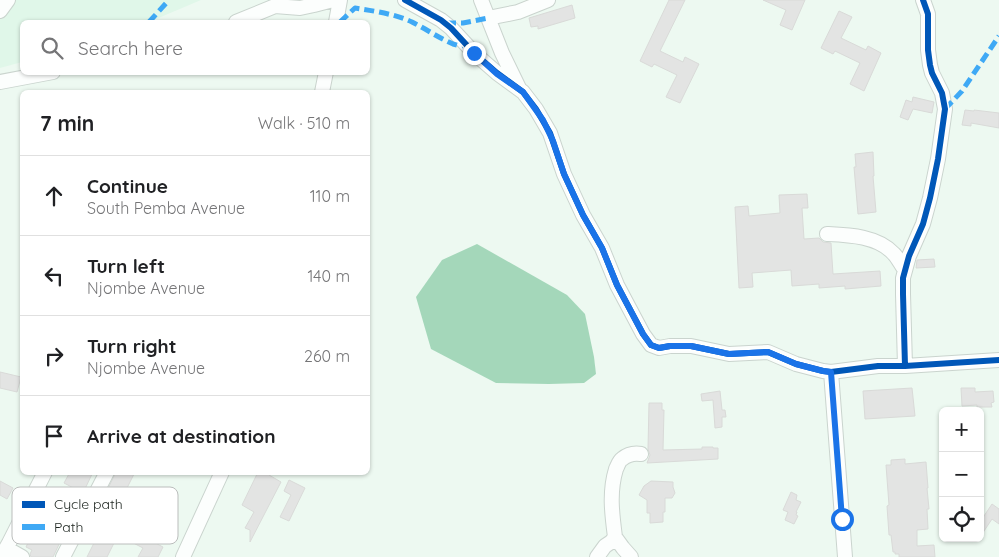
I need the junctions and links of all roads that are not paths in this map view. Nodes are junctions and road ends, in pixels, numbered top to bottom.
1 (8, 0) edge
2 (333, 0) edge
3 (340, 0) edge
4 (405, 0) edge
5 (480, 0) edge
6 (548, 0) edge
7 (923, 0) edge
8 (279, 2) edge
9 (0, 11) edge
10 (488, 18) junction
11 (240, 20) edge
12 (336, 20) edge
13 (37, 75) edge
14 (325, 75) edge
15 (0, 82) edge
16 (519, 88) junction
17 (322, 90) edge
18 (827, 234) dead end
19 (905, 270) junction
20 (999, 360) edge
21 (906, 366) junction
22 (831, 372) junction
23 (641, 454) dead end
24 (42, 475) edge
25 (104, 475) edge
26 (221, 475) edge
27 (36, 487) edge
28 (98, 487) edge
29 (12, 534) edge
30 (615, 537) junction
31 (70, 544) edge
32 (3, 551) edge
33 (22, 557) edge
34 (63, 557) edge
35 (183, 557) edge
36 (597, 557) edge
37 (631, 557) edge
38 (845, 557) edge

1 - 9 street
2 - 8 street
3 - 12 street
4 - 16 street
5 - 10 street
6 - 10 street
7 - 19 street
8 - 11 street
10 - 16 street
13 - 15 street
14 - 17 street
16 - 22 street
18 - 19 street
19 - 21 street
20 - 21 street
21 - 22 street
22 - 38 street
23 - 30 street
24 - 27 street
25 - 28 street
26 - 35 street
29 - 32 street
30 - 36 street
30 - 37 street
31 - 34 street
32 - 33 street

